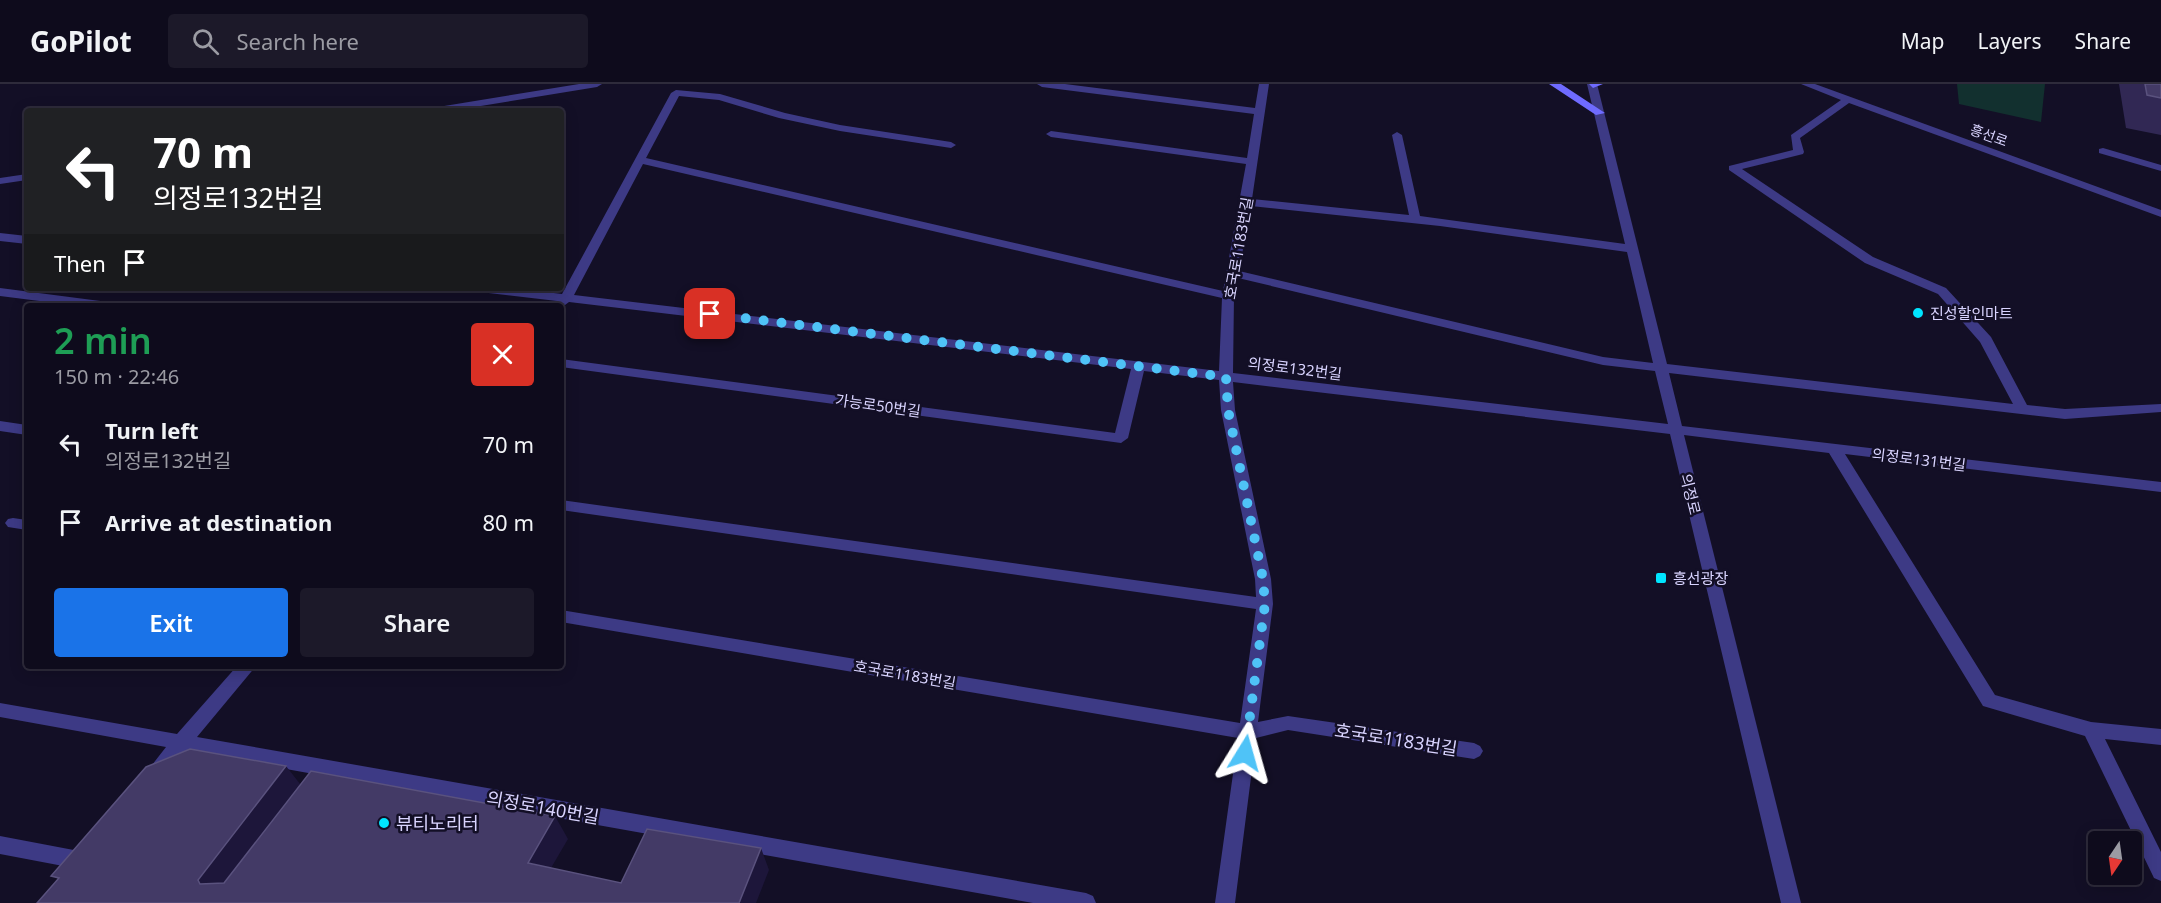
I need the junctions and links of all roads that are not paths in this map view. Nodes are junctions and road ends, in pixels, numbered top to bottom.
1 (597, 84) edge
2 (1042, 84) edge
3 (1264, 84) edge
4 (1554, 84) edge
5 (1594, 84) edge
6 (1806, 84) edge
7 (673, 88) edge
8 (1849, 99) junction
9 (450, 108) edge
10 (1260, 112) junction
11 (1599, 113) junction
12 (1051, 134) dead end
13 (1397, 135) dead end
14 (951, 145) dead end
15 (2103, 151) dead end
16 (640, 160) junction
17 (1252, 162) junction
18 (2161, 168) edge
19 (24, 178) edge
20 (0, 182) edge
21 (1246, 202) junction
22 (2161, 214) edge
23 (1415, 218) junction
24 (0, 237) edge
25 (24, 240) edge
26 (1632, 249) junction
27 (1232, 273) junction
28 (498, 291) edge
29 (0, 292) edge
30 (1228, 296) junction
31 (563, 302) edge
32 (85, 303) edge
33 (564, 363) edge
34 (1138, 366) junction
35 (1661, 368) junction
36 (1226, 377) junction
37 (2161, 408) edge
38 (2023, 410) junction
39 (0, 426) edge
40 (24, 430) edge
41 (1676, 431) junction
42 (1834, 449) junction
43 (2161, 487) edge
44 (564, 505) edge
45 (1265, 604) junction
46 (564, 617) edge
47 (244, 669) edge
48 (0, 710) edge
49 (2091, 730) junction
50 (1248, 732) junction
51 (2161, 737) edge
52 (181, 742) junction
53 (1474, 751) dead end
54 (333, 770) junction
55 (143, 785) edge
56 (318, 789) edge
57 (93, 843) edge
58 (0, 844) edge
59 (79, 860) junction
60 (2161, 872) edge
61 (64, 877) edge
62 (1086, 903) edge
63 (1226, 903) edge
64 (1791, 903) edge

1 - 9 street
2 - 10 street
3 - 10 street, 호국로1183번길
4 - 11 street
5 - 11 street, 의정로
6 - 8 street, 흥선로
7 - 14 street
7 - 16 street
8 - 22 street, 흥선로
8 - 38 street
10 - 17 street, 호국로1183번길
11 - 26 street, 의정로
12 - 17 street
13 - 23 street
15 - 18 street
16 - 30 street
16 - 31 street
17 - 21 street, 호국로1183번길
19 - 20 street
21 - 23 street
21 - 27 street, 호국로1183번길
23 - 26 street
24 - 25 street
26 - 35 street, 의정로
27 - 30 street, 호국로1183번길
27 - 35 street
28 - 31 street, 의정로132번길
29 - 32 street
30 - 36 street, 호국로1183번길
31 - 34 street, 의정로132번길
33 - 34 street, 가능로50번길
34 - 36 street, 의정로132번길
35 - 38 street
35 - 41 street, 의정로
36 - 41 street, 의정로132번길
36 - 45 street, 호국로1183번길
37 - 38 street
39 - 40 street
41 - 42 street, 의정로131번길
41 - 64 street, 의정로
42 - 43 street, 의정로131번길
42 - 49 street
44 - 45 street
45 - 50 street, 호국로1183번길
46 - 50 street, 호국로1183번길
47 - 52 street
48 - 52 street, 의정로140번길
49 - 51 street
49 - 60 street
50 - 53 street, 호국로1183번길
50 - 63 street, 호국로1183번길
52 - 54 street, 의정로140번길
52 - 55 street
54 - 56 street
54 - 62 street, 의정로140번길
57 - 59 street
58 - 59 street
59 - 61 street

